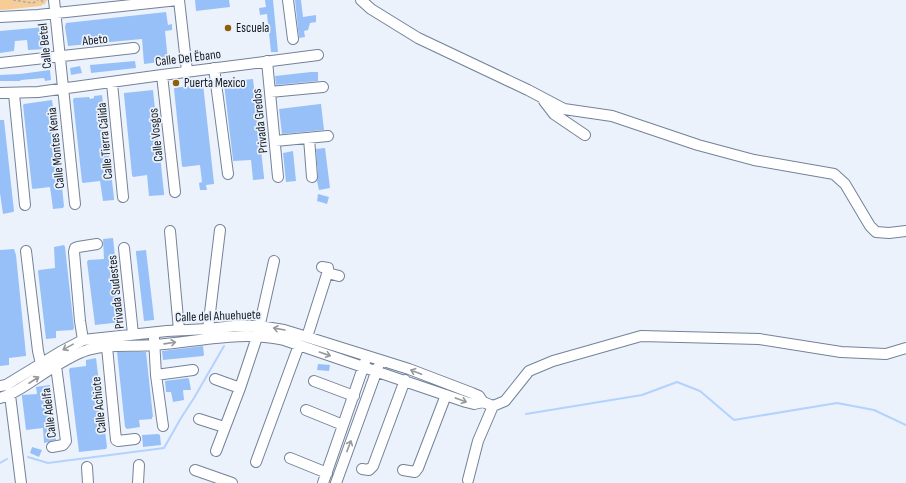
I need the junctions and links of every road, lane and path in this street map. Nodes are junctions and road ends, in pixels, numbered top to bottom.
1 (13, 0) edge
2 (38, 0) edge
3 (54, 0) edge
4 (179, 0) edge
5 (288, 0) edge
6 (361, 0) edge
7 (55, 13) junction
8 (0, 18) edge
9 (293, 39) dead end
10 (134, 48) dead end
11 (318, 55) dead end
12 (60, 57) junction
13 (267, 61) junction
14 (0, 63) edge
15 (214, 68) junction
16 (187, 72) junction
17 (162, 74) junction
18 (112, 83) junction
19 (323, 87) dead end
20 (63, 89) junction
21 (270, 92) junction
22 (0, 93) edge
23 (14, 94) junction
24 (542, 99) junction
25 (328, 136) dead end
26 (585, 136) dead end
27 (309, 138) junction
28 (275, 141) junction
29 (228, 174) dead end
30 (278, 177) dead end
31 (312, 177) dead end
32 (175, 192) dead end
33 (123, 196) dead end
34 (75, 204) dead end
35 (25, 205) dead end
36 (220, 230) dead end
37 (170, 231) dead end
38 (906, 231) edge
39 (97, 244) dead end
40 (124, 248) dead end
41 (26, 251) dead end
42 (274, 261) dead end
43 (339, 276) dead end
44 (259, 326) junction
45 (208, 329) junction
46 (178, 330) junction
47 (154, 333) junction
48 (133, 334) junction
49 (307, 336) junction
50 (256, 337) junction
51 (83, 340) junction
52 (154, 345) junction
53 (299, 345) junction
54 (106, 347) junction
55 (906, 348) edge
56 (367, 356) junction
57 (380, 360) junction
58 (41, 364) junction
59 (56, 366) junction
60 (363, 367) junction
61 (193, 370) dead end
62 (377, 372) junction
63 (156, 375) junction
64 (215, 379) dead end
65 (405, 380) junction
66 (314, 381) dead end
67 (0, 386) edge
68 (240, 388) junction
69 (446, 395) junction
70 (354, 396) junction
71 (5, 397) edge
72 (483, 402) junction
73 (493, 406) junction
74 (306, 410) dead end
75 (200, 419) dead end
76 (343, 425) junction
77 (163, 426) dead end
78 (224, 427) junction
79 (135, 439) dead end
80 (52, 447) dead end
81 (216, 451) dead end
82 (333, 456) junction
83 (290, 458) dead end
84 (343, 460) junction
85 (256, 462) dead end
86 (139, 465) dead end
87 (88, 467) dead end
88 (362, 469) dead end
89 (195, 470) dead end
90 (403, 470) dead end
91 (327, 473) junction
92 (209, 479) edge
93 (468, 480) dead end
94 (21, 483) edge
95 (88, 483) edge
96 (138, 483) edge
97 (232, 483) edge
98 (323, 483) edge
99 (336, 483) edge

1 - 2 path
3 - 7 street, Calle Betel
4 - 7 street
4 - 16 street
5 - 9 street
6 - 24 street
7 - 8 street
7 - 12 street, Calle Betel
10 - 12 street, Abeto
11 - 13 street, Calle Del Ëbano
12 - 14 street, Abeto
12 - 20 street, Calle Betel
13 - 15 street, Calle Del Ëbano
13 - 21 street, Privada Gredos
15 - 16 street, Calle Del Ëbano
15 - 29 street
16 - 17 street, Calle Del Ëbano
17 - 18 street, Calle Del Ëbano
17 - 32 street, Calle Vosgos
18 - 20 street, Calle Del Ëbano
18 - 33 street, Calle Tierra Cálida
19 - 21 street
20 - 23 street, Calle Del Ëbano
20 - 34 street, Calle Montes Kenia
21 - 28 street, Privada Gredos
22 - 23 street, Calle Del Ëbano
23 - 35 street
24 - 26 street
24 - 38 street
25 - 27 street
27 - 28 street
27 - 31 street
28 - 30 street, Privada Gredos
36 - 45 street
37 - 46 street
39 - 51 street
40 - 48 street, Privada Sudestes
41 - 58 street
42 - 44 street
43 - 49 street
44 - 45 street, Calle del Ahuehuete
49 -> 44 street, Calle del Ahuehuete
44 - 50 street
45 - 46 street, Calle del Ahuehuete
46 - 47 street, Calle del Ahuehuete
47 - 48 street, Calle del Ahuehuete
47 - 52 street
48 - 51 street, Calle del Ahuehuete
49 - 56 street, Calle del Ahuehuete
52 -> 50 street, Calle del Ahuehuete
50 - 53 street, Calle del Ahuehuete
50 - 68 street
51 -> 58 street, Calle del Ahuehuete
52 - 54 street, Calle del Ahuehuete
52 - 63 street
53 -> 60 street, Calle del Ahuehuete
53 - 85 street
54 - 59 street, Calle del Ahuehuete
54 - 79 street, Calle Achiote
55 - 73 street
56 - 57 street, Calle del Ahuehuete
56 - 60 street
57 - 62 street
72 -> 57 street, Calle del Ahuehuete
58 - 67 street, Calle del Ahuehuete
71 -> 59 street, Calle del Ahuehuete
59 - 80 street, Calle Adelfa
60 - 62 street, Calle del Ahuehuete
60 - 70 street
61 - 63 street
62 - 65 street, Calle del Ahuehuete
84 -> 62 street
63 - 77 street
64 - 68 street
65 - 69 street, Calle del Ahuehuete
65 - 88 street
66 - 70 street
68 - 78 street
69 -> 72 street, Calle del Ahuehuete
69 - 90 street
70 - 76 street
71 - 94 street
72 - 73 street, Calle del Ahuehuete
73 - 93 street
74 - 76 street
75 - 78 street
76 - 82 street
78 - 81 street
82 - 84 street
82 - 91 street
83 - 91 street
84 - 99 street
86 - 96 street
87 - 95 street
89 - 92 street
91 - 98 street
92 - 97 street

